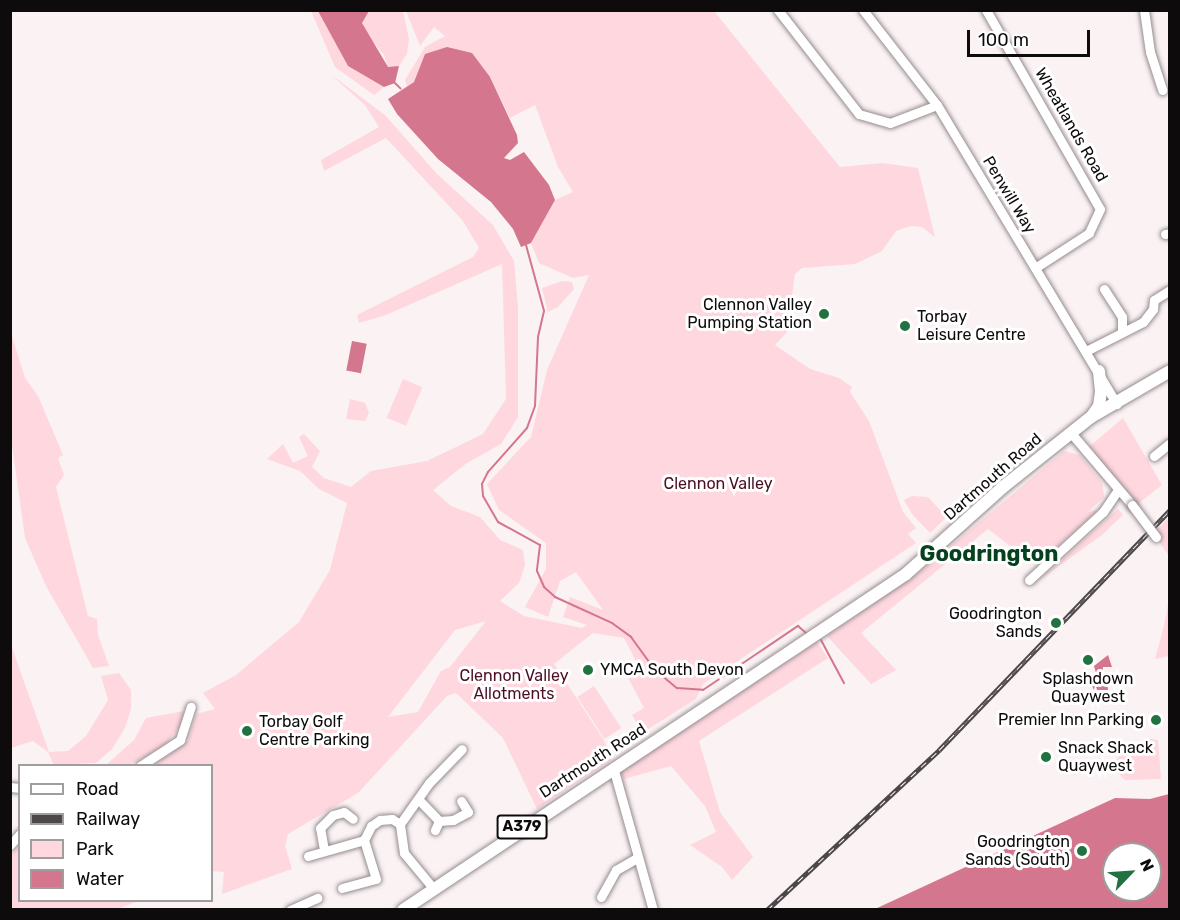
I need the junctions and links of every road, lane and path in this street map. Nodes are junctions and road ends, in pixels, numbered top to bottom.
1 (777, 10) edge
2 (863, 10) edge
3 (986, 10) edge
4 (1144, 10) edge
5 (1162, 90) dead end
6 (937, 105) junction
7 (1035, 268) junction
8 (1104, 289) dead end
9 (1170, 290) edge
10 (1122, 331) junction
11 (1086, 351) junction
12 (1099, 371) junction
13 (1170, 371) edge
14 (1117, 404) junction
15 (1091, 417) junction
16 (1071, 433) junction
17 (1170, 443) edge
18 (1154, 456) dead end
19 (1117, 491) junction
20 (1156, 537) dead end
21 (1029, 580) dead end
22 (190, 707) dead end
23 (462, 749) dead end
24 (142, 764) edge
25 (613, 767) junction
26 (418, 799) junction
27 (461, 801) dead end
28 (478, 806) dead end
29 (468, 812) junction
30 (353, 819) dead end
31 (400, 824) junction
32 (364, 840) junction
33 (324, 850) junction
34 (308, 856) dead end
35 (637, 858) junction
36 (342, 888) dead end
37 (433, 888) junction
38 (601, 897) dead end
39 (317, 898) dead end
40 (290, 909) edge
41 (403, 909) edge
42 (653, 909) edge

1 - 6 street
2 - 6 street, Penwill Way
3 - 7 street, Wheatlands Road
4 - 5 street
6 - 7 street, Penwill Way
7 - 11 street, Penwill Way
8 - 10 street
9 - 10 street
10 - 11 street
11 - 12 street, Penwill Way
12 - 14 street, Penwill Way
12 - 15 main road
13 - 14 main road, Dartmouth Road / A379
14 - 15 main road, Dartmouth Road / A379
15 - 16 main road, Dartmouth Road / A379
16 - 19 street
16 - 25 main road, Dartmouth Road / A379
17 - 18 street
19 - 20 street, bridge
19 - 21 street
22 - 24 street
23 - 26 street
25 - 35 street
25 - 37 main road, Dartmouth Road / A379
26 - 29 street
26 - 31 street
27 - 29 street
28 - 29 street
30 - 33 street
31 - 32 street
31 - 37 street
32 - 33 street
32 - 36 street
33 - 34 street
35 - 38 street
35 - 42 street
37 - 41 main road, Dartmouth Road / A379
39 - 40 street

